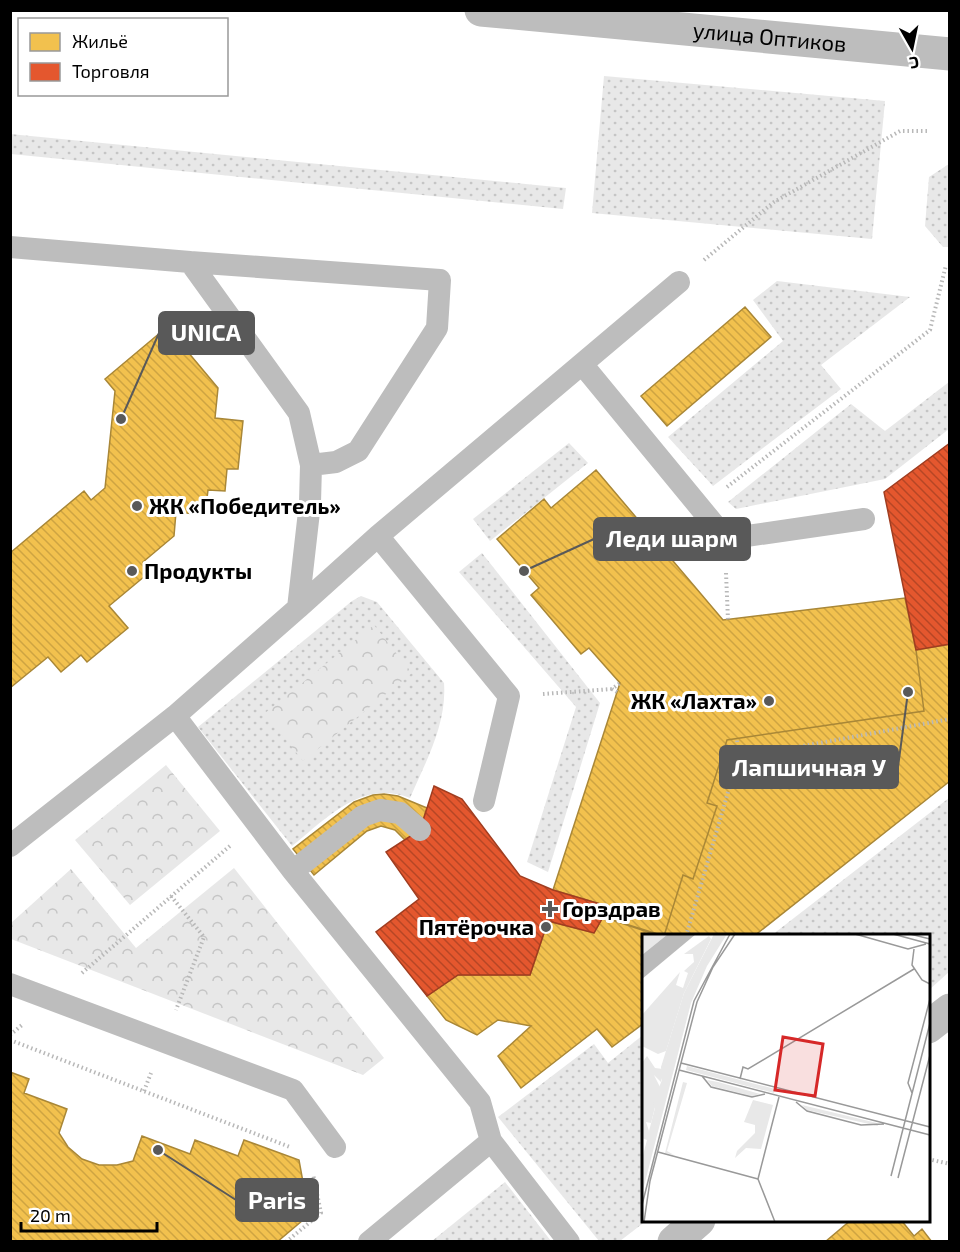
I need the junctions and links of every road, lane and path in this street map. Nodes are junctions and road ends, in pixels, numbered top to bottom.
1 (481, 10) edge
2 (950, 54) edge
3 (928, 131) dead end
4 (10, 247) edge
5 (190, 262) junction
6 (946, 265) dead end
7 (679, 282) joint
8 (582, 364) junction
9 (311, 465) junction
10 (700, 508) junction
11 (864, 519) dead end
12 (378, 536) junction
13 (726, 539) junction
14 (298, 608) junction
15 (728, 614) junction
16 (721, 618) dead end
17 (728, 620) dead end
18 (620, 683) dead end
19 (612, 689) junction
20 (617, 692) dead end
21 (508, 696) junction
22 (175, 716) junction
23 (950, 720) edge
24 (737, 739) dead end
25 (724, 751) dead end
26 (738, 758) junction
27 (484, 801) dead end
28 (420, 830) dead end
29 (10, 846) edge
30 (230, 846) dead end
31 (293, 871) junction
32 (171, 896) junction
33 (687, 934) edge
34 (10, 984) edge
35 (51, 1000) junction
36 (950, 1010) edge
37 (930, 1025) edge
38 (10, 1037) edge
39 (164, 1042) junction
40 (144, 1091) junction
41 (491, 1141) junction
42 (335, 1147) dead end
43 (298, 1150) dead end
44 (930, 1159) edge
45 (950, 1164) edge
46 (312, 1166) dead end
47 (698, 1222) edge
48 (286, 1242) edge
49 (369, 1242) edge
50 (569, 1242) edge
51 (674, 1242) edge

1 - 2 street, улица Оптиков
3 - 7 path
4 - 5 lane
5 - 9 lane
5 - 9 lane
6 - 10 path
7 - 8 lane
8 - 10 lane
8 - 12 lane
9 - 14 lane
10 - 13 lane
11 - 13 lane
12 - 14 lane
12 - 21 lane
13 - 15 path
14 - 22 lane
15 - 16 path
15 - 17 path
18 - 19 path
19 - 20 path
19 - 21 path
21 - 27 lane
22 - 29 lane
22 - 31 lane
23 - 26 path
24 - 26 path
25 - 26 path
26 - 33 path
28 - 31 lane
30 - 32 path
31 - 41 lane
32 - 35 path
32 - 39 path
34 - 35 lane
35 - 38 path
35 - 39 lane
36 - 37 street
38 - 40 path
39 - 40 path
39 - 42 lane
40 - 43 path
41 - 49 lane
41 - 50 lane
44 - 45 path
46 - 48 path
47 - 51 street

